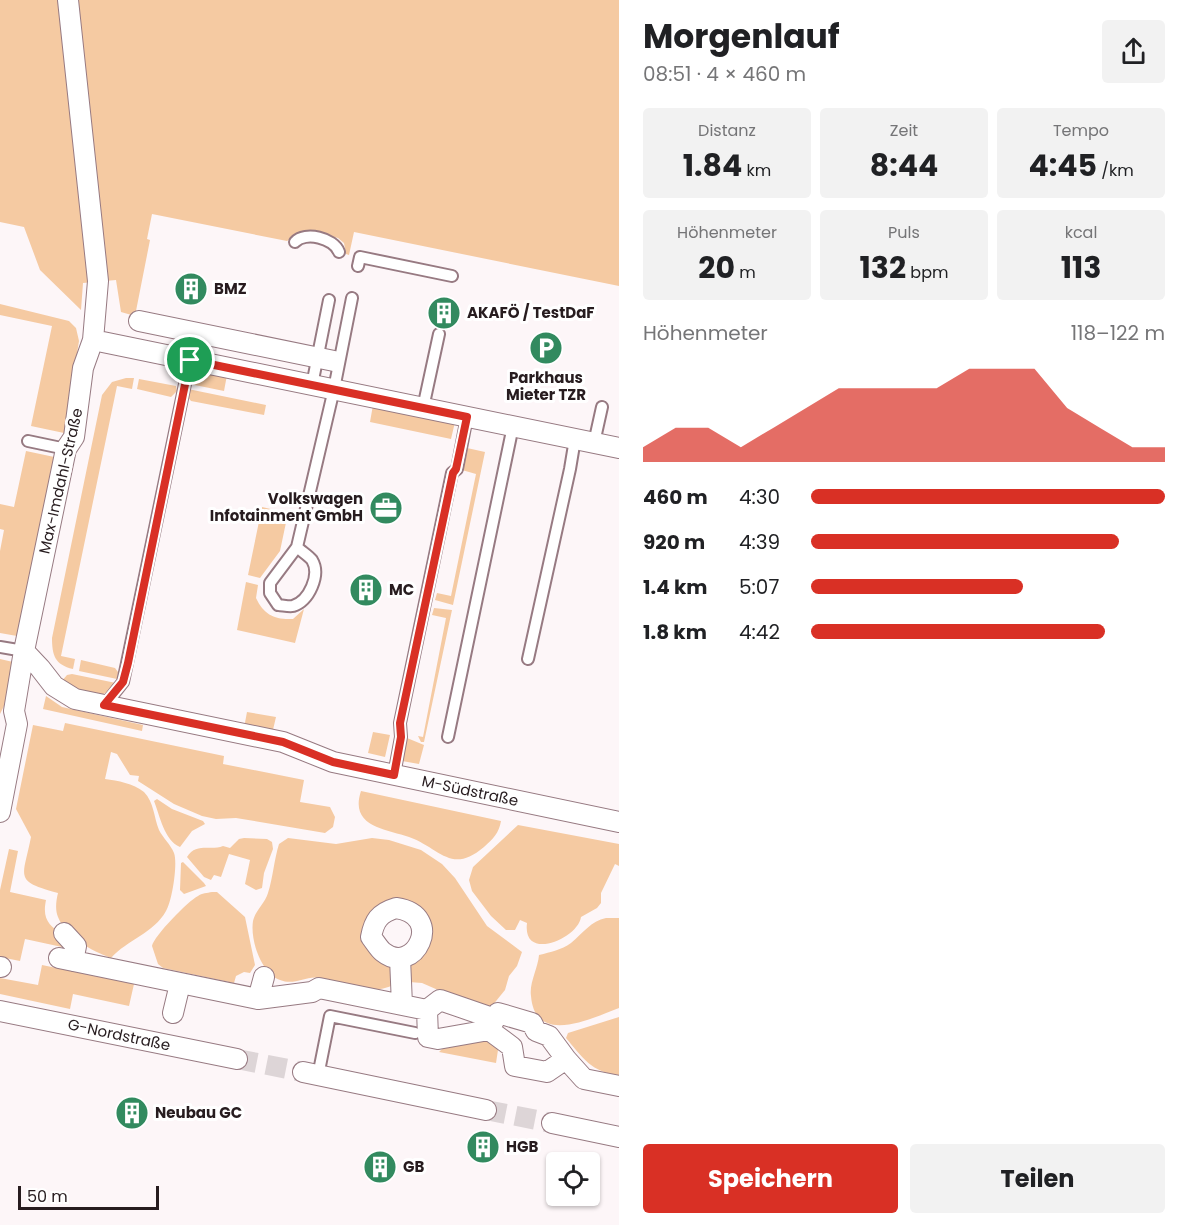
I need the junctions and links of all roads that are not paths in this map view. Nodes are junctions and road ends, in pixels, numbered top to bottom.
1 (68, 0) edge
2 (295, 242) dead end
3 (339, 252) dead end
4 (358, 266) dead end
5 (452, 276) dead end
6 (352, 298) dead end
7 (329, 300) dead end
8 (136, 326) dead end
9 (439, 334) dead end
10 (93, 340) junction
11 (190, 360) junction
12 (326, 360) junction
13 (312, 385) junction
14 (334, 389) junction
15 (602, 407) dead end
16 (423, 408) junction
17 (467, 417) junction
18 (513, 426) junction
19 (575, 439) junction
20 (28, 441) dead end
21 (594, 443) junction
22 (619, 448) edge
23 (66, 449) junction
24 (297, 548) junction
25 (0, 647) edge
26 (24, 651) junction
27 (528, 659) dead end
28 (104, 705) junction
29 (14, 711) junction
30 (0, 730) edge
31 (448, 737) dead end
32 (394, 775) junction
33 (0, 812) edge
34 (619, 822) edge
35 (64, 933) dead end
36 (400, 957) dead end
37 (264, 977) dead end
38 (258, 999) junction
39 (402, 1005) junction
40 (427, 1010) junction
41 (4, 1012) edge
42 (496, 1017) junction
43 (541, 1028) junction
44 (423, 1040) junction
45 (512, 1047) junction
46 (237, 1059) tunnel mouth
47 (566, 1059) junction
48 (310, 1074) joint
49 (619, 1086) edge
50 (486, 1110) tunnel mouth
51 (552, 1123) tunnel mouth
52 (619, 1137) edge

1 - 10 street, Max-Imdahl-Straße
2 - 3 lane
4 - 5 lane
6 - 14 lane
7 - 12 lane
8 - 12 street
9 - 16 lane
10 - 11 street
10 - 23 street, Max-Imdahl-Straße
11 - 13 street
11 - 28 lane
12 - 13 lane
13 - 14 street
14 - 16 street
14 - 24 lane
15 - 21 lane
16 - 17 street
17 - 18 street
17 - 32 lane
18 - 19 street
18 - 31 lane
19 - 21 street
19 - 27 lane
20 - 23 lane
21 - 22 street
23 - 26 street, Max-Imdahl-Straße
24 - 24 lane
25 - 26 lane
26 - 28 street, M-Südstraße
26 - 29 street, Max-Imdahl-Straße
28 - 32 street, M-Südstraße
29 - 30 street, Max-Imdahl-Straße
29 - 33 street, Max-Imdahl-Straße
32 - 34 street, M-Südstraße
35 - 38 street
36 - 39 street
37 - 38 street
38 - 39 street
39 - 40 street
40 - 42 street
40 - 44 street
41 - 46 street, G-Nordstraße
42 - 43 street
42 - 44 street
42 - 45 street
43 - 45 street
43 - 47 street
44 - 48 lane
45 - 47 street
47 - 49 street
48 - 50 street
51 - 52 street

